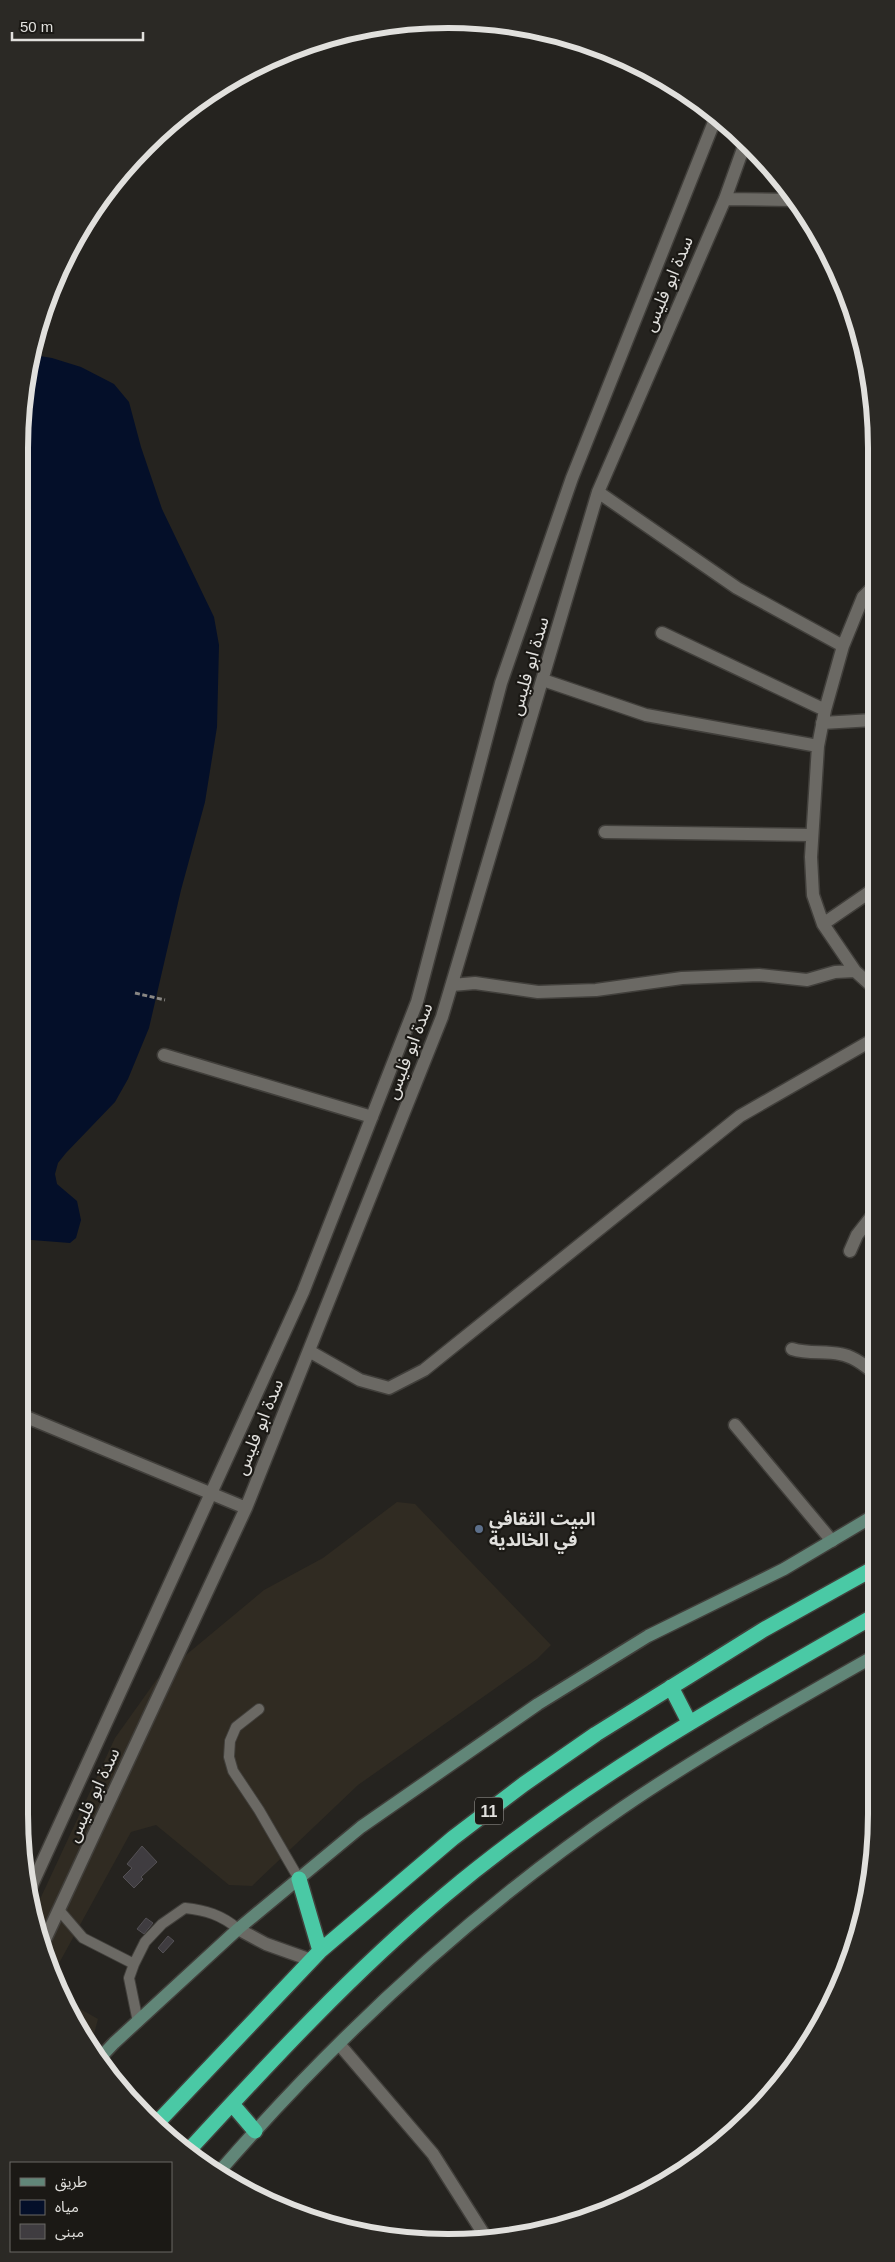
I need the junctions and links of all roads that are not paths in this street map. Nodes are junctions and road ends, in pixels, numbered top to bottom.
1 (714, 123) edge
2 (743, 150) edge
3 (725, 200) junction
4 (787, 200) edge
5 (598, 492) junction
6 (868, 592) edge
7 (662, 633) dead end
8 (844, 646) junction
9 (543, 680) junction
10 (824, 717) junction
11 (868, 720) edge
12 (818, 746) junction
13 (605, 832) dead end
14 (811, 835) junction
15 (868, 893) edge
16 (823, 924) junction
17 (855, 971) junction
18 (868, 983) edge
19 (452, 985) junction
20 (868, 1042) edge
21 (164, 1055) dead end
22 (372, 1118) junction
23 (868, 1221) edge
24 (850, 1251) dead end
25 (792, 1349) dead end
26 (309, 1351) junction
27 (868, 1369) edge
28 (28, 1418) edge
29 (735, 1425) dead end
30 (212, 1493) junction
31 (246, 1508) junction
32 (868, 1520) edge
33 (832, 1541) junction
34 (868, 1572) edge
35 (868, 1620) edge
36 (868, 1660) edge
37 (671, 1687) junction
38 (260, 1709) dead end
39 (689, 1722) junction
40 (299, 1879) junction
41 (33, 1882) edge
42 (59, 1910) junction
43 (238, 1929) junction
44 (46, 1937) edge
45 (315, 1955) junction
46 (134, 1964) junction
47 (138, 2022) junction
48 (339, 2044) junction
49 (103, 2055) edge
50 (232, 2104) junction
51 (160, 2120) edge
52 (255, 2131) junction
53 (192, 2148) edge
54 (222, 2169) edge
55 (483, 2233) edge

1 - 22 street, سدة ابو فليس
2 - 3 street, سدة ابو فليس
3 - 4 street
3 - 5 street, سدة ابو فليس
5 - 8 street
5 - 9 street, سدة ابو فليس
6 - 8 street
7 - 10 street
8 - 10 street
9 - 12 street
9 - 19 street, سدة ابو فليس
10 - 11 street
10 - 12 street
12 - 14 street
13 - 14 street
14 - 16 street
15 - 16 street
16 - 17 street
17 - 18 street
17 - 19 street
19 - 26 street, سدة ابو فليس
20 - 26 street
21 - 22 street
22 - 30 street, سدة ابو فليس
23 - 24 street
25 - 27 street
26 - 31 street, سدة ابو فليس
28 - 30 street
29 - 33 street
30 - 31 street
30 - 41 street, سدة ابو فليس
31 - 42 street, سدة ابو فليس
32 - 33 main road
33 - 40 main road
34 - 37 highway, 11
35 - 39 highway, 11
36 - 48 main road
37 - 39 highway
37 - 45 highway, 11
38 - 40 lane
39 - 50 highway, 11
40 - 43 main road
40 - 45 highway
42 - 44 street, سدة ابو فليس
42 - 46 lane
43 - 45 street
43 - 46 lane
43 - 47 main road
45 - 51 highway, 11
46 - 47 lane
47 - 49 main road
48 - 52 main road
48 - 55 street
50 - 52 highway
50 - 53 highway, 11
52 - 54 main road

